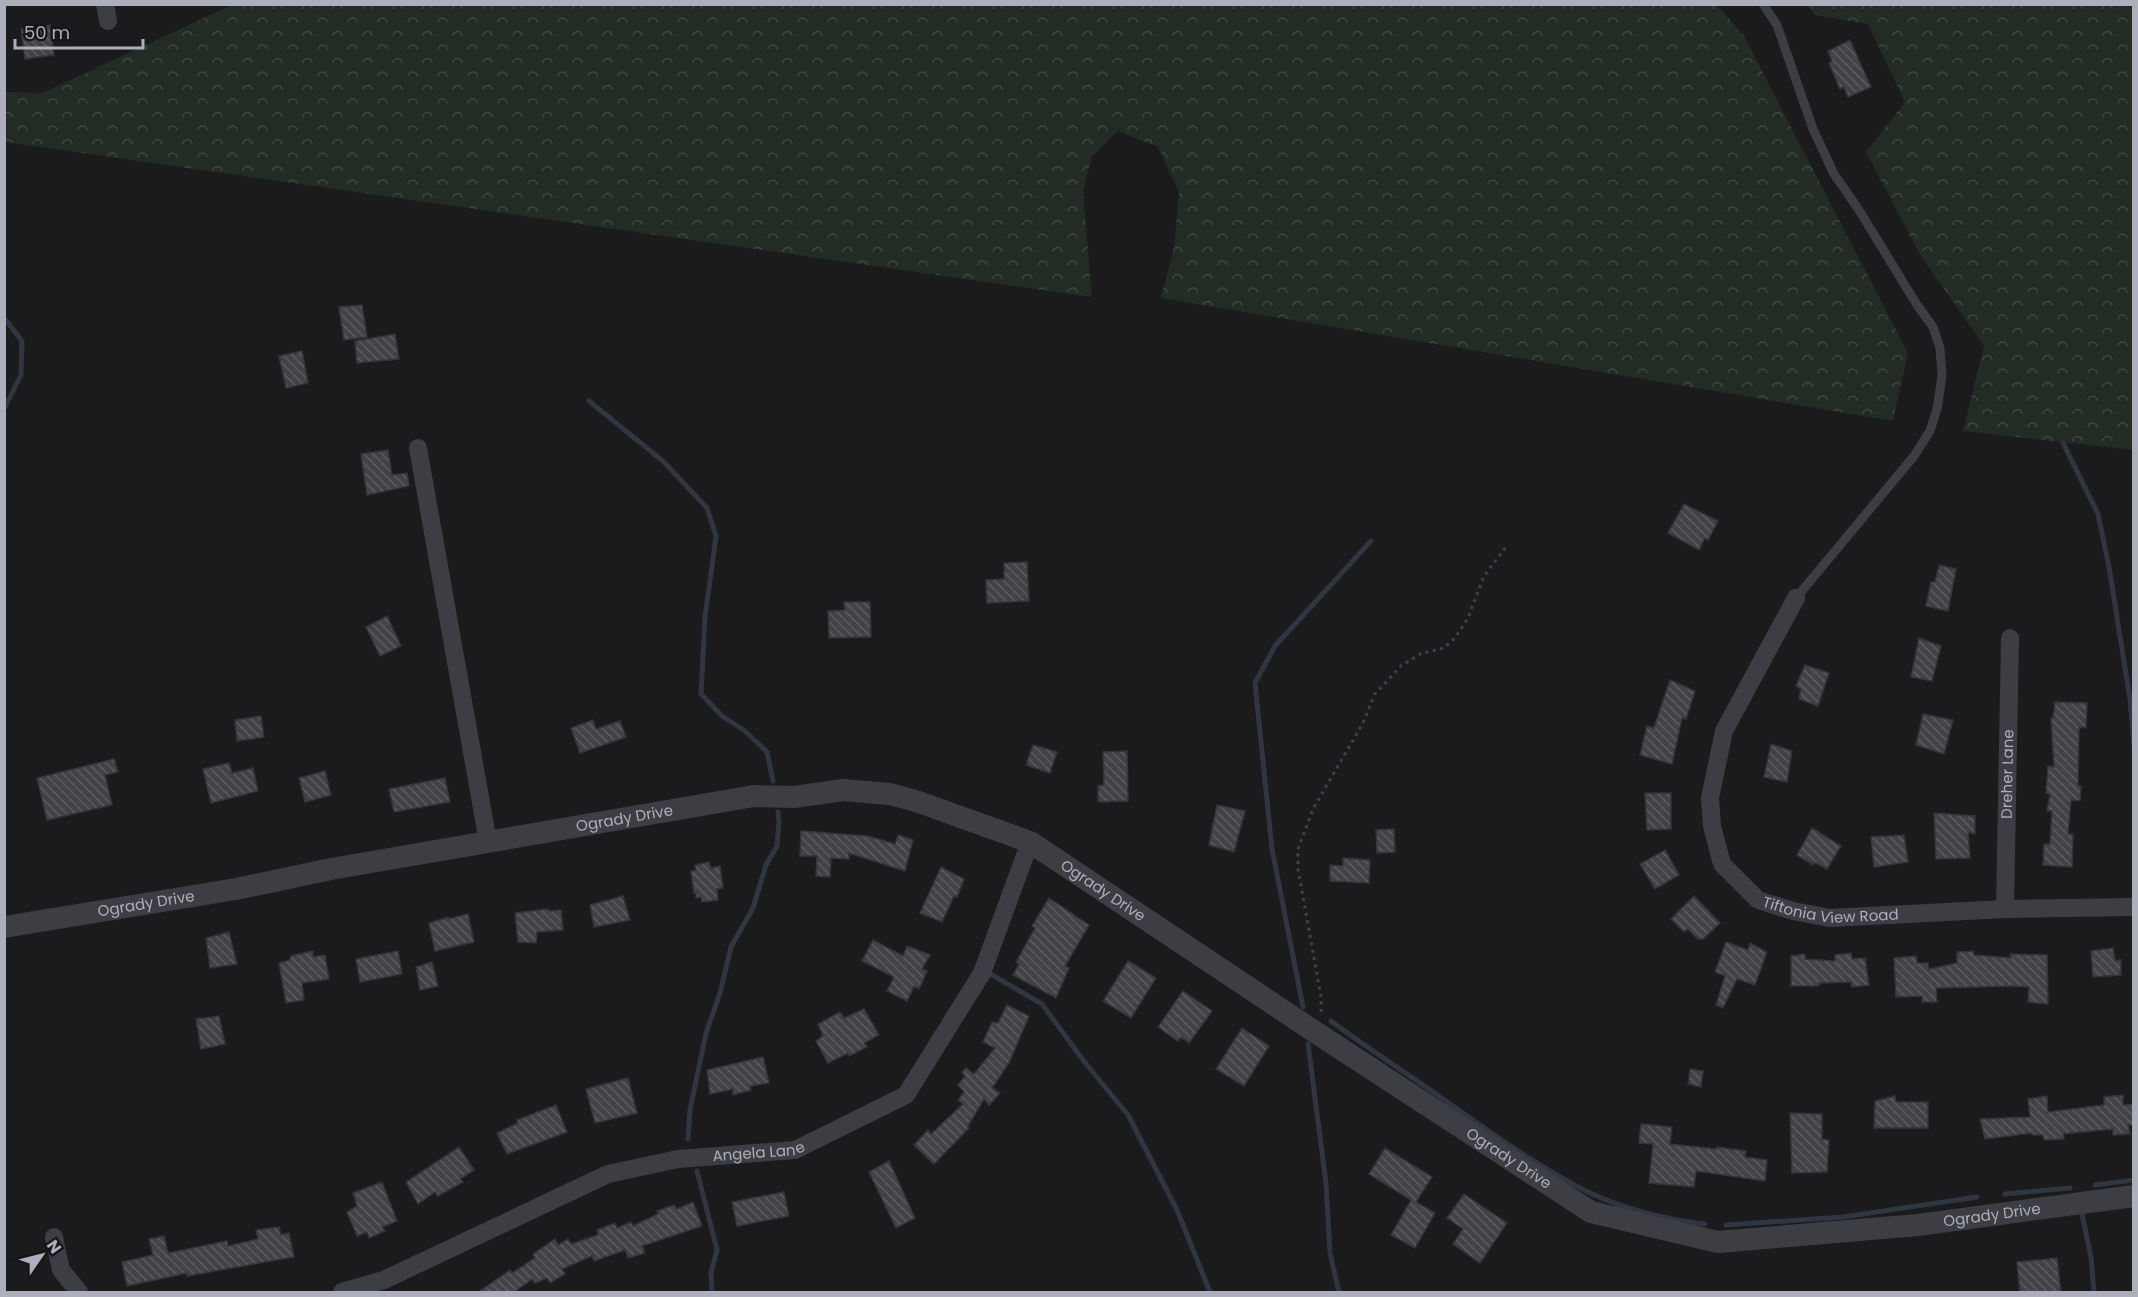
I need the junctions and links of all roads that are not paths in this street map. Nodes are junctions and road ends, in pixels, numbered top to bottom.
1 (1763, 4) edge
2 (418, 448) dead end
3 (1796, 598) joint
4 (2010, 638) dead end
5 (488, 842) junction
6 (1030, 842) junction
7 (2133, 907) edge
8 (2005, 909) junction
9 (4, 927) edge
10 (2133, 1196) edge
11 (54, 1237) dead end
12 (79, 1293) edge
13 (342, 1293) edge

1 - 3 lane
2 - 5 street
3 - 8 street, Tiftonia View Road
4 - 8 street, Dreher Lane
5 - 6 street, Ogrady Drive
5 - 9 street, Ogrady Drive
6 - 10 street, Ogrady Drive
6 - 13 street, Angela Lane
7 - 8 street, Tiftonia View Road
11 - 12 street

